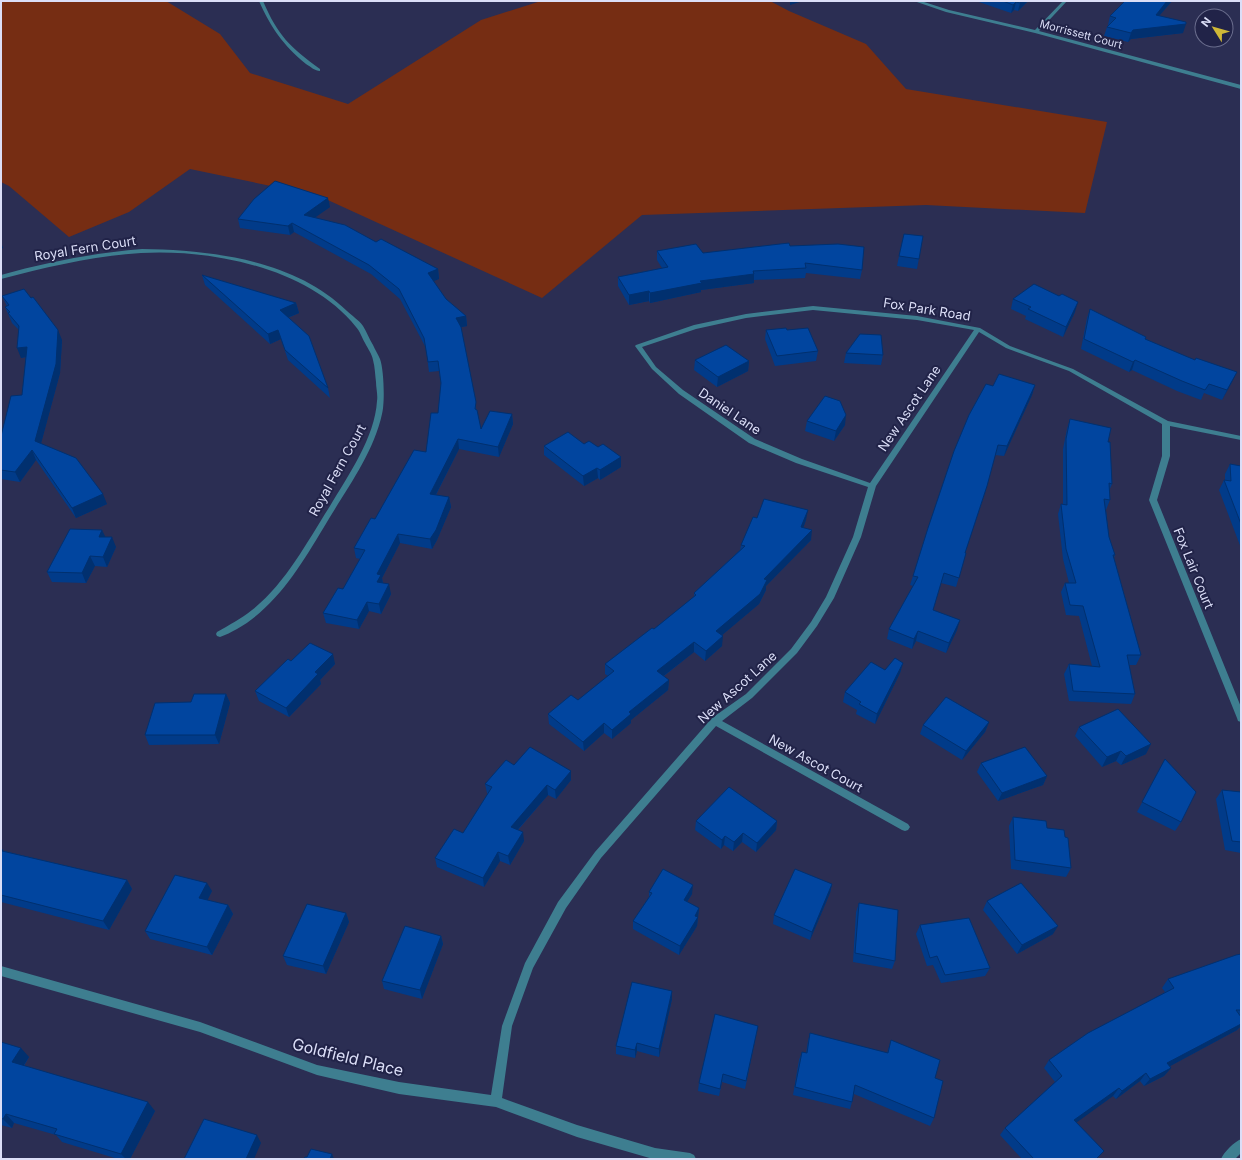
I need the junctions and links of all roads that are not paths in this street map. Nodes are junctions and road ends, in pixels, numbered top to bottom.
1 (261, 1) edge
2 (916, 1) edge
3 (1065, 1) edge
4 (1036, 32) junction
5 (318, 70) dead end
6 (1241, 87) edge
7 (1, 277) edge
8 (978, 329) junction
9 (638, 346) joint
10 (1166, 423) junction
11 (1241, 438) edge
12 (872, 486) junction
13 (220, 634) dead end
14 (1241, 718) edge
15 (715, 721) junction
16 (905, 828) dead end
17 (1, 971) edge
18 (496, 1101) junction
19 (1241, 1145) edge
20 (690, 1159) edge
21 (1227, 1159) edge

1 - 5 street
2 - 4 street, Morrissett Court
3 - 4 street
4 - 6 street, Morrissett Court
7 - 13 street, Royal Fern Court
8 - 9 street, Fox Park Road
8 - 10 street, Fox Park Road
8 - 12 street, New Ascot Lane
9 - 12 street, Daniel Lane
10 - 11 street, Fox Park Road
10 - 14 street, Fox Lair Court
12 - 15 street, New Ascot Lane
15 - 16 street, New Ascot Court
15 - 18 street, New Ascot Lane
17 - 18 street, Goldfield Place
18 - 20 street, Goldfield Place
19 - 21 street

